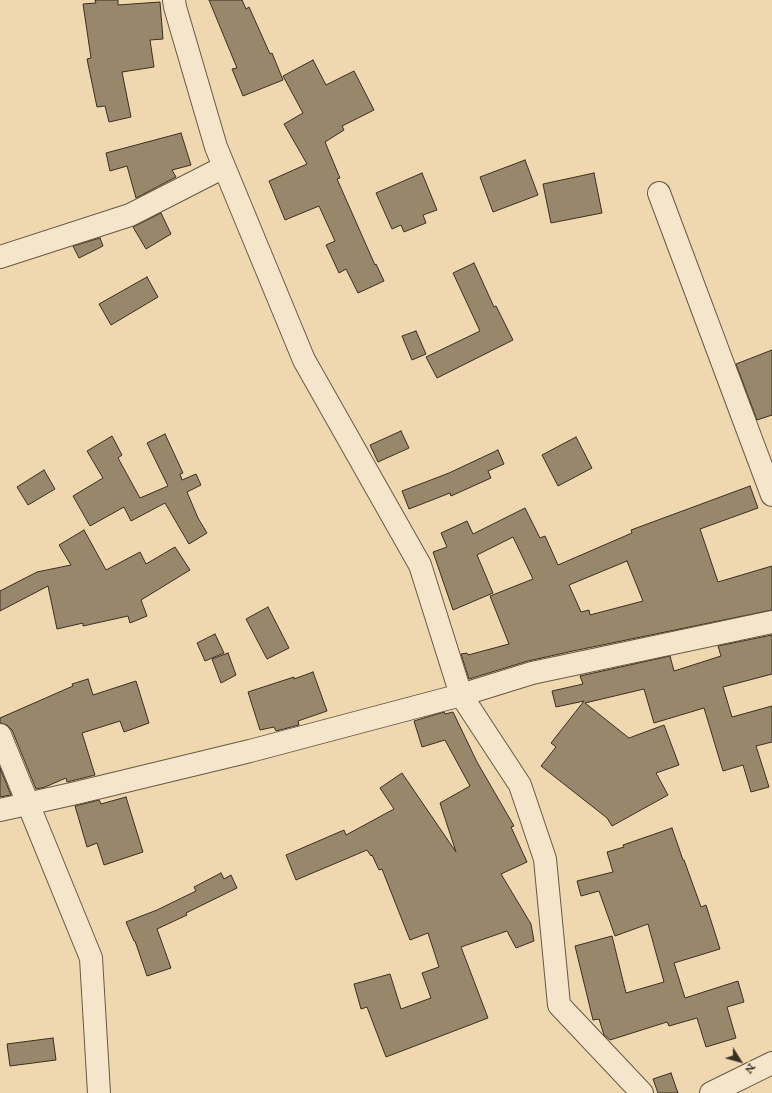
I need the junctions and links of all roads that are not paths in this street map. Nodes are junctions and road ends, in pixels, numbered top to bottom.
1 (174, 0) edge
2 (224, 167) junction
3 (659, 193) dead end
4 (0, 257) edge
5 (772, 495) edge
6 (772, 622) edge
7 (461, 695) junction
8 (0, 736) edge
9 (27, 804) junction
10 (0, 810) edge
11 (772, 1063) edge
12 (98, 1093) edge
13 (642, 1093) edge
14 (711, 1093) edge

1 - 2 street
2 - 4 street
2 - 7 street
3 - 5 street
6 - 7 street
7 - 9 street
7 - 13 street
8 - 9 street
9 - 10 street
9 - 12 street
11 - 14 street

